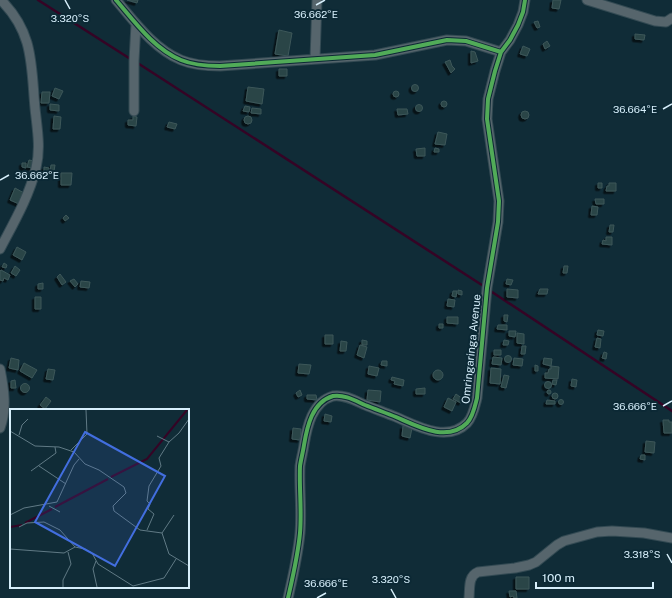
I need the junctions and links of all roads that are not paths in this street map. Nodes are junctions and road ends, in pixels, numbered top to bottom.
1 (1, 0) edge
2 (116, 0) edge
3 (316, 0) edge
4 (525, 0) edge
5 (587, 0) edge
6 (672, 18) edge
7 (136, 24) junction
8 (501, 52) junction
9 (315, 59) junction
10 (134, 111) dead end
11 (0, 249) edge
12 (0, 369) edge
13 (0, 428) edge
14 (672, 538) edge
15 (288, 598) edge
16 (469, 598) edge

1 - 11 street
2 - 7 street
3 - 9 street
4 - 8 street, Omringaringa Avenue
5 - 6 street
7 - 9 street
7 - 10 street
8 - 9 street
8 - 15 street, Omringaringa Avenue
12 - 13 street
14 - 16 street

